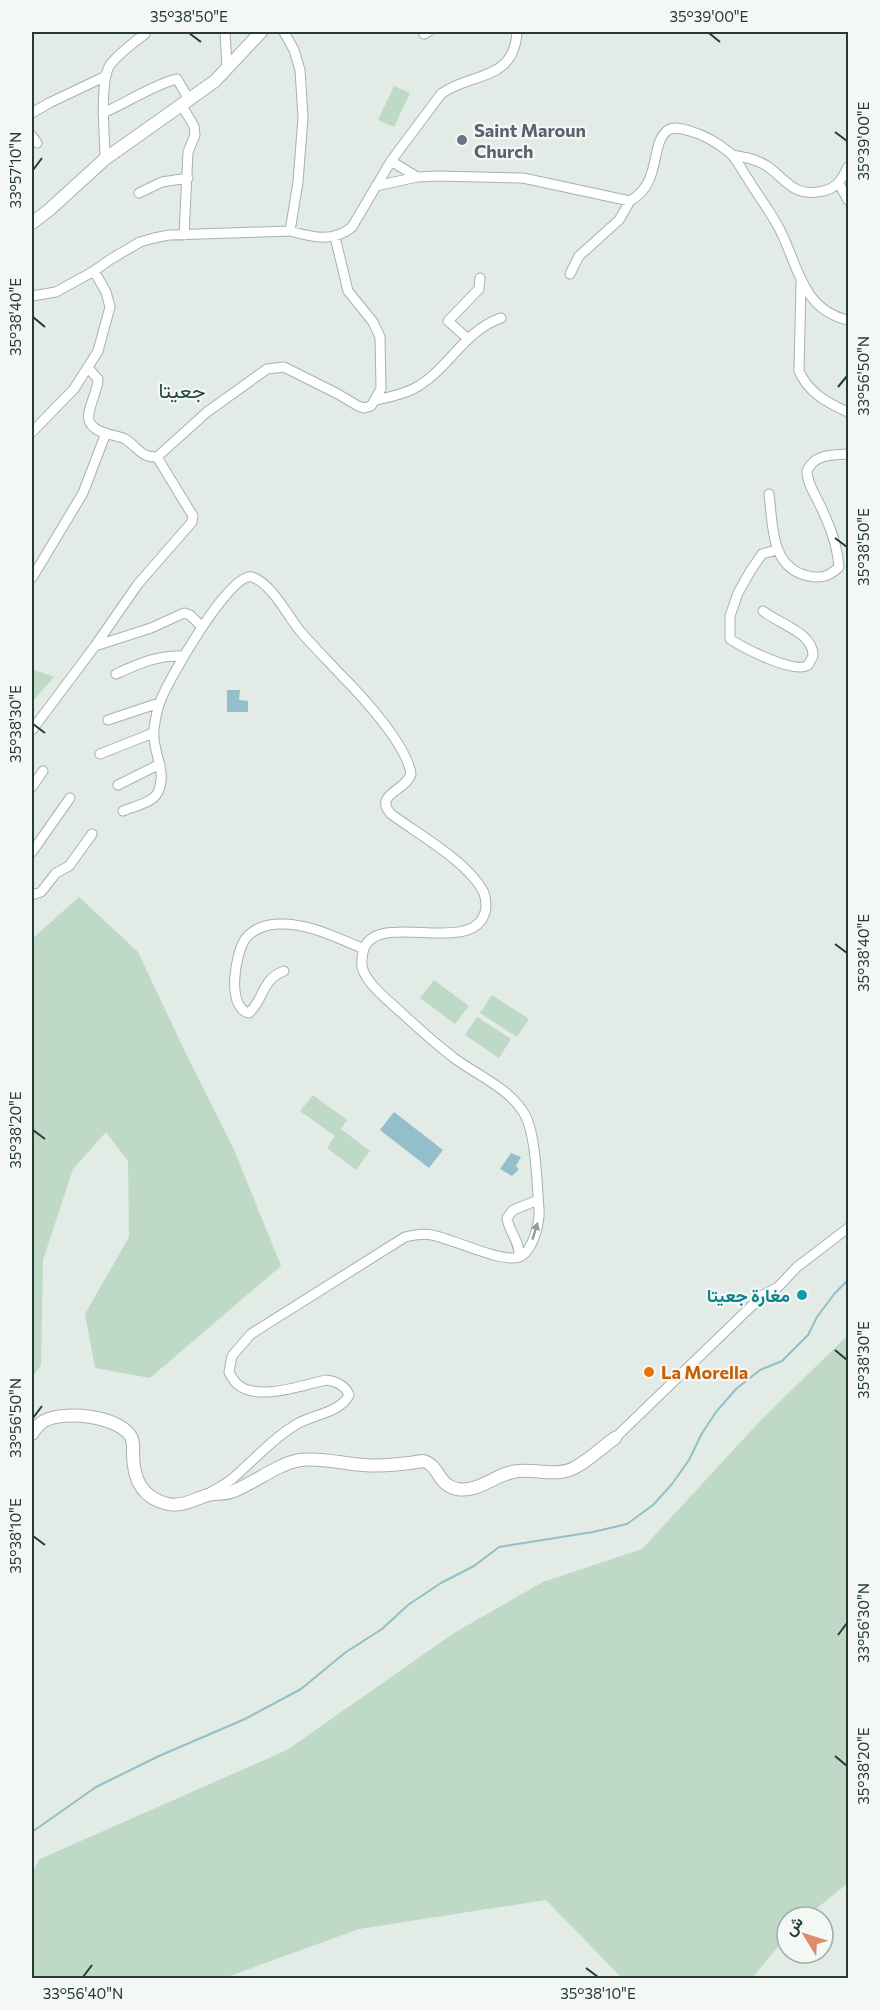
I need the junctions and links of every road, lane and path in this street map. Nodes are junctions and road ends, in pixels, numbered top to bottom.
1 (225, 32) edge
2 (261, 32) edge
3 (284, 32) edge
4 (517, 32) edge
5 (145, 34) dead end
6 (227, 68) junction
7 (106, 76) junction
8 (186, 103) junction
9 (32, 113) edge
10 (103, 113) junction
11 (732, 155) junction
12 (105, 159) junction
13 (392, 161) junction
14 (849, 167) edge
15 (417, 177) junction
16 (188, 178) junction
17 (839, 184) junction
18 (376, 186) junction
19 (139, 192) dead end
20 (849, 200) edge
21 (630, 201) junction
22 (32, 223) edge
23 (290, 231) junction
24 (184, 235) junction
25 (335, 237) junction
26 (94, 271) junction
27 (570, 274) dead end
28 (480, 278) dead end
29 (801, 283) junction
30 (32, 296) edge
31 (501, 318) dead end
32 (849, 320) edge
33 (468, 339) junction
34 (88, 368) junction
35 (376, 400) junction
36 (849, 412) edge
37 (32, 432) edge
38 (106, 433) junction
39 (849, 454) edge
40 (157, 457) junction
41 (769, 494) dead end
42 (777, 550) junction
43 (839, 567) junction
44 (849, 572) edge
45 (32, 578) edge
46 (763, 611) dead end
47 (202, 627) junction
48 (95, 646) junction
49 (182, 657) junction
50 (116, 674) dead end
51 (159, 703) junction
52 (108, 720) dead end
53 (32, 730) edge
54 (153, 732) junction
55 (100, 754) dead end
56 (160, 764) junction
57 (43, 771) dead end
58 (118, 785) dead end
59 (32, 787) edge
60 (70, 798) dead end
61 (123, 811) dead end
62 (92, 834) dead end
63 (32, 852) edge
64 (32, 895) edge
65 (364, 949) junction
66 (284, 971) dead end
67 (538, 1200) junction
68 (849, 1228) edge
69 (519, 1257) junction
70 (32, 1434) edge
71 (615, 1438) joint
72 (206, 1496) junction

1 - 6 street
2 - 6 street
3 - 23 street
4 - 13 street
5 - 7 street
6 - 8 street
7 - 9 street
7 - 10 street
8 - 10 street
8 - 12 street
8 - 16 street
10 - 12 street
11 - 17 street
11 - 21 street
11 - 29 street
12 - 22 street
13 - 15 street
13 - 18 street
14 - 17 street
15 - 18 street
15 - 21 street
16 - 19 street
16 - 24 street
17 - 20 street
18 - 25 street
21 - 27 street
23 - 24 street
23 - 25 street
24 - 26 street
25 - 35 street
26 - 30 street
26 - 34 street
28 - 33 street
29 - 32 street
29 - 36 street
31 - 33 street
33 - 35 street
34 - 37 street
34 - 38 street
35 - 40 street
38 - 40 street
38 - 45 street
39 - 43 street
40 - 48 street
41 - 42 street
42 - 43 street
42 - 46 street
43 - 44 street
47 - 48 street
47 - 49 street
47 - 65 street
48 - 53 street
49 - 50 street
49 - 51 street
51 - 52 street
51 - 54 street
54 - 55 street
54 - 56 street
56 - 58 street
56 - 61 street
57 - 59 street
60 - 63 street
62 - 64 street
65 - 66 street
65 - 67 street
69 -> 67 street
67 - 69 street
68 - 71 street
69 - 72 street
70 - 72 street
71 - 72 street

